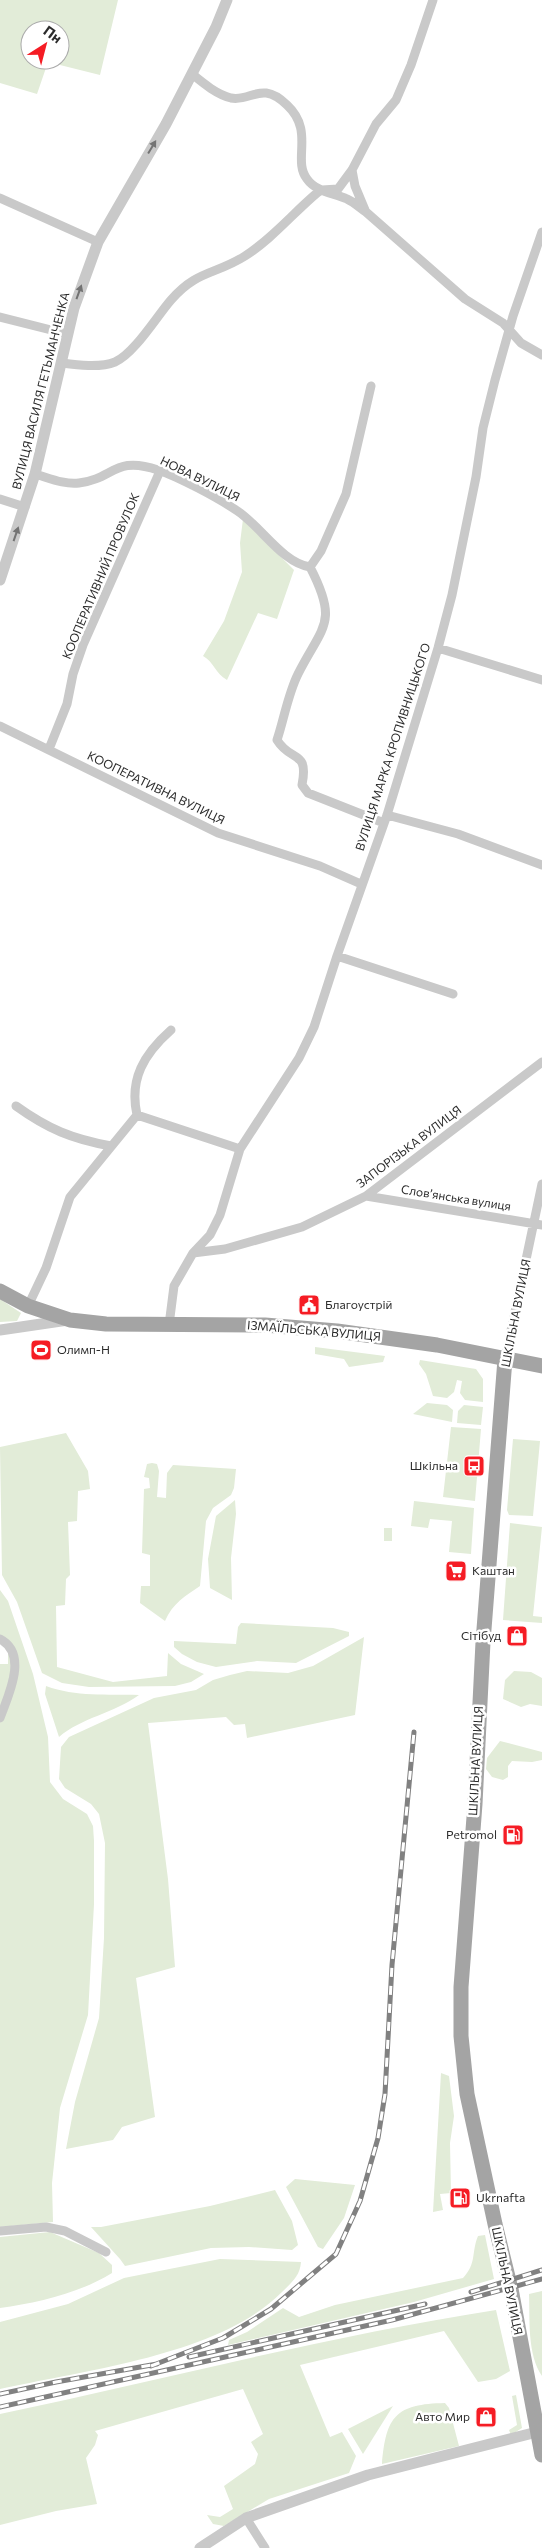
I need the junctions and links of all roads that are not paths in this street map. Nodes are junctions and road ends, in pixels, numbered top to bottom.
1 (226, 0) edge
2 (432, 0) edge
3 (192, 74) junction
4 (352, 170) junction
5 (322, 190) junction
6 (0, 198) edge
7 (366, 212) junction
8 (542, 232) edge
9 (98, 242) junction
10 (0, 317) edge
11 (511, 329) junction
12 (67, 334) junction
13 (542, 355) edge
14 (62, 363) junction
15 (371, 386) dead end
16 (160, 471) junction
17 (35, 474) junction
18 (0, 499) edge
19 (25, 507) junction
20 (310, 567) junction
21 (0, 580) edge
22 (438, 648) junction
23 (542, 680) edge
24 (0, 726) edge
25 (49, 748) junction
26 (386, 819) junction
27 (542, 865) edge
28 (361, 884) junction
29 (337, 956) junction
30 (453, 994) dead end
31 (171, 1030) dead end
32 (542, 1062) edge
33 (16, 1106) dead end
34 (136, 1115) junction
35 (111, 1146) junction
36 (240, 1149) junction
37 (542, 1184) edge
38 (366, 1196) junction
39 (538, 1224) edge
40 (193, 1253) junction
41 (0, 1291) edge
42 (28, 1306) junction
43 (70, 1320) junction
44 (169, 1324) junction
45 (0, 1330) edge
46 (505, 1359) junction
47 (542, 1366) edge
48 (0, 1639) edge
49 (0, 1718) edge
50 (0, 2231) edge
51 (106, 2252) dead end
52 (540, 2431) edge
53 (542, 2455) edge
54 (246, 2518) junction
55 (200, 2548) edge
56 (265, 2548) edge

1 - 3 street, ВУЛИЦЯ ВАСИЛЯ ГЕТЬМАНЧЕНКА
2 - 4 street
3 - 5 street
9 -> 3 street, ВУЛИЦЯ ВАСИЛЯ ГЕТЬМАНЧЕНКА
4 - 5 street
4 - 7 street
5 - 7 street
5 - 14 street
6 - 9 street
7 - 11 street
8 - 11 street, ВУЛИЦЯ МАРКА КРОПИВНИЦЬКОГО
12 -> 9 street, ВУЛИЦЯ ВАСИЛЯ ГЕТЬМАНЧЕНКА
10 - 12 street
11 - 13 street
11 - 22 street, ВУЛИЦЯ МАРКА КРОПИВНИЦЬКОГО
12 - 14 street, ВУЛИЦЯ ВАСИЛЯ ГЕТЬМАНЧЕНКА
14 - 17 street, ВУЛИЦЯ ВАСИЛЯ ГЕТЬМАНЧЕНКА
15 - 20 street
16 - 17 street, НОВА ВУЛИЦЯ
16 - 20 street, НОВА ВУЛИЦЯ
16 - 25 street, КООПЕРАТИВНИЙ ПРОВУЛОК
17 - 19 street, ВУЛИЦЯ ВАСИЛЯ ГЕТЬМАНЧЕНКА
18 - 19 street
21 -> 19 street, ВУЛИЦЯ ВАСИЛЯ ГЕТЬМАНЧЕНКА
20 - 26 street
22 - 23 street
22 - 26 street, ВУЛИЦЯ МАРКА КРОПИВНИЦЬКОГО
24 - 25 street, КООПЕРАТИВНА ВУЛИЦЯ
25 - 28 street, КООПЕРАТИВНА ВУЛИЦЯ
26 - 27 street
26 - 28 street, ВУЛИЦЯ МАРКА КРОПИВНИЦЬКОГО
28 - 29 street, ВУЛИЦЯ МАРКА КРОПИВНИЦЬКОГО
29 - 30 street
29 - 36 street, ВУЛИЦЯ МАРКА КРОПИВНИЦЬКОГО
31 - 34 street
32 - 38 street, ЗАПОРІЗЬКА ВУЛИЦЯ
33 - 35 street
34 - 35 street
34 - 36 street
35 - 42 street
36 - 40 street, ВУЛИЦЯ МАРКА КРОПИВНИЦЬКОГО
37 - 39 street, ШКІЛЬНА ВУЛИЦЯ
38 - 39 street, Словʼянська вулиця
38 - 40 street, ЗАПОРІЗЬКА ВУЛИЦЯ
39 - 46 street, ШКІЛЬНА ВУЛИЦЯ
40 - 44 street, ВУЛИЦЯ МАРКА КРОПИВНИЦЬКОГО
41 - 42 main road, ІЗМАЇЛЬСЬКА ВУЛИЦЯ
42 - 43 main road, ІЗМАЇЛЬСЬКА ВУЛИЦЯ
43 - 44 main road, ІЗМАЇЛЬСЬКА ВУЛИЦЯ
43 - 45 street
44 - 46 main road, ІЗМАЇЛЬСЬКА ВУЛИЦЯ
46 - 47 main road, ІЗМАЇЛЬСЬКА ВУЛИЦЯ
46 - 52 main road, ШКІЛЬНА ВУЛИЦЯ
48 - 49 street
50 - 51 street
52 - 53 main road, ШКІЛЬНА ВУЛИЦЯ
52 - 54 street
54 - 55 street
54 - 56 street

